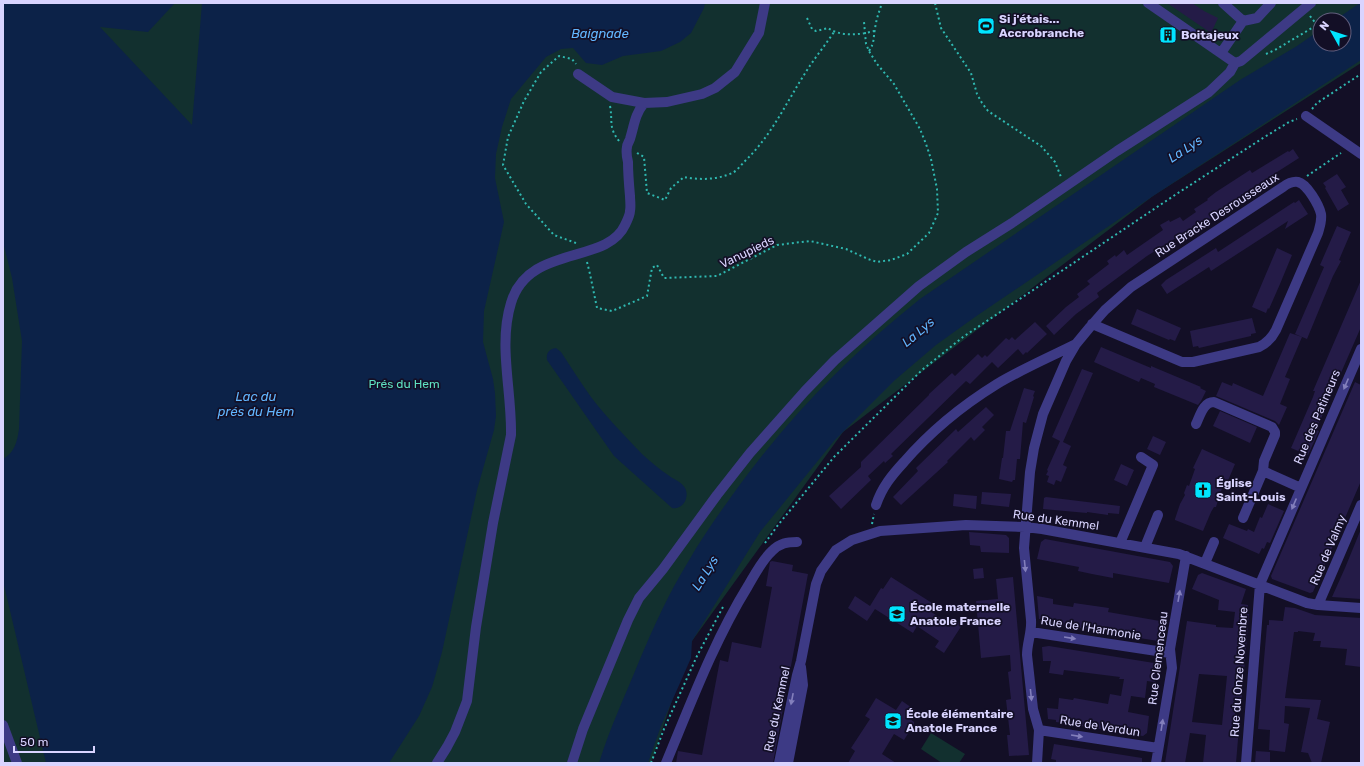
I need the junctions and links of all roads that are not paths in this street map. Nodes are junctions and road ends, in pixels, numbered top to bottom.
1 (765, 3) edge
2 (1148, 3) edge
3 (1222, 3) edge
4 (1271, 3) edge
5 (1311, 3) edge
6 (1244, 22) junction
7 (1221, 53) junction
8 (1235, 63) junction
9 (578, 74) dead end
10 (644, 103) junction
11 (1306, 116) road end
12 (1361, 154) edge
13 (1092, 324) junction
14 (1076, 344) junction
15 (1361, 349) edge
16 (1196, 424) dead end
17 (1141, 457) dead end
18 (1264, 471) junction
19 (1301, 488) junction
20 (876, 505) road end
21 (1361, 505) edge
22 (1158, 514) dead end
23 (1243, 518) dead end
24 (1025, 527) junction
25 (797, 542) dead end
26 (1214, 542) dead end
27 (1120, 543) junction
28 (1145, 547) junction
29 (1186, 556) junction
30 (1205, 563) junction
31 (1260, 584) junction
32 (1318, 605) junction
33 (1361, 608) edge
34 (1031, 632) junction
35 (1170, 654) junction
36 (801, 661) junction
37 (3, 725) edge
38 (1039, 730) junction
39 (1158, 748) junction
40 (17, 763) edge
41 (437, 763) edge
42 (572, 763) edge
43 (666, 763) edge
44 (779, 763) edge
45 (788, 763) edge
46 (1037, 763) edge
47 (1156, 763) edge
48 (1246, 763) edge

1 - 10 street
2 - 7 street
3 - 6 street
4 - 6 street
5 - 8 street
6 - 7 street
7 - 8 street
8 - 42 street
9 - 10 street
10 - 41 street
11 - 12 street
13 - 13 street, Rue Bracke Desrousseaux
13 - 14 street, Rue Bracke Desrousseaux
14 - 20 street, Rue Bracke Desrousseaux
14 - 24 street, Rue Bracke Desrousseaux
15 -> 19 street, Rue des Patineurs
16 - 18 street
17 - 27 street
18 - 19 street
18 - 23 street
19 -> 31 street, Rue des Patineurs
21 - 32 street, Rue de Valmy
22 - 28 street
24 - 27 street, Rue du Kemmel
24 -> 34 street, Rue Bracke Desrousseaux
24 - 36 street, Rue du Kemmel
25 - 43 street
26 - 30 street
27 - 28 street, Rue du Kemmel
28 - 29 street, Rue du Kemmel
29 - 30 street, Rue du Kemmel
35 -> 29 street, Rue Clemenceau
30 - 31 street, Rue du Kemmel
31 - 32 street, Rue du Kemmel
31 - 48 street, Rue du Onze Novembre
32 - 33 street, Rue du Kemmel
34 -> 35 street, Rue de l'Harmonie
34 -> 38 street, Rue Bracke Desrousseaux
39 -> 35 street, Rue Clemenceau
36 -> 44 street, Rue du Kemmel
36 - 45 street, Rue du Kemmel
37 - 40 street
38 -> 39 street, Rue de Verdun
38 - 46 street, Rue Bracke Desrousseaux
39 - 47 street, Rue Clemenceau

